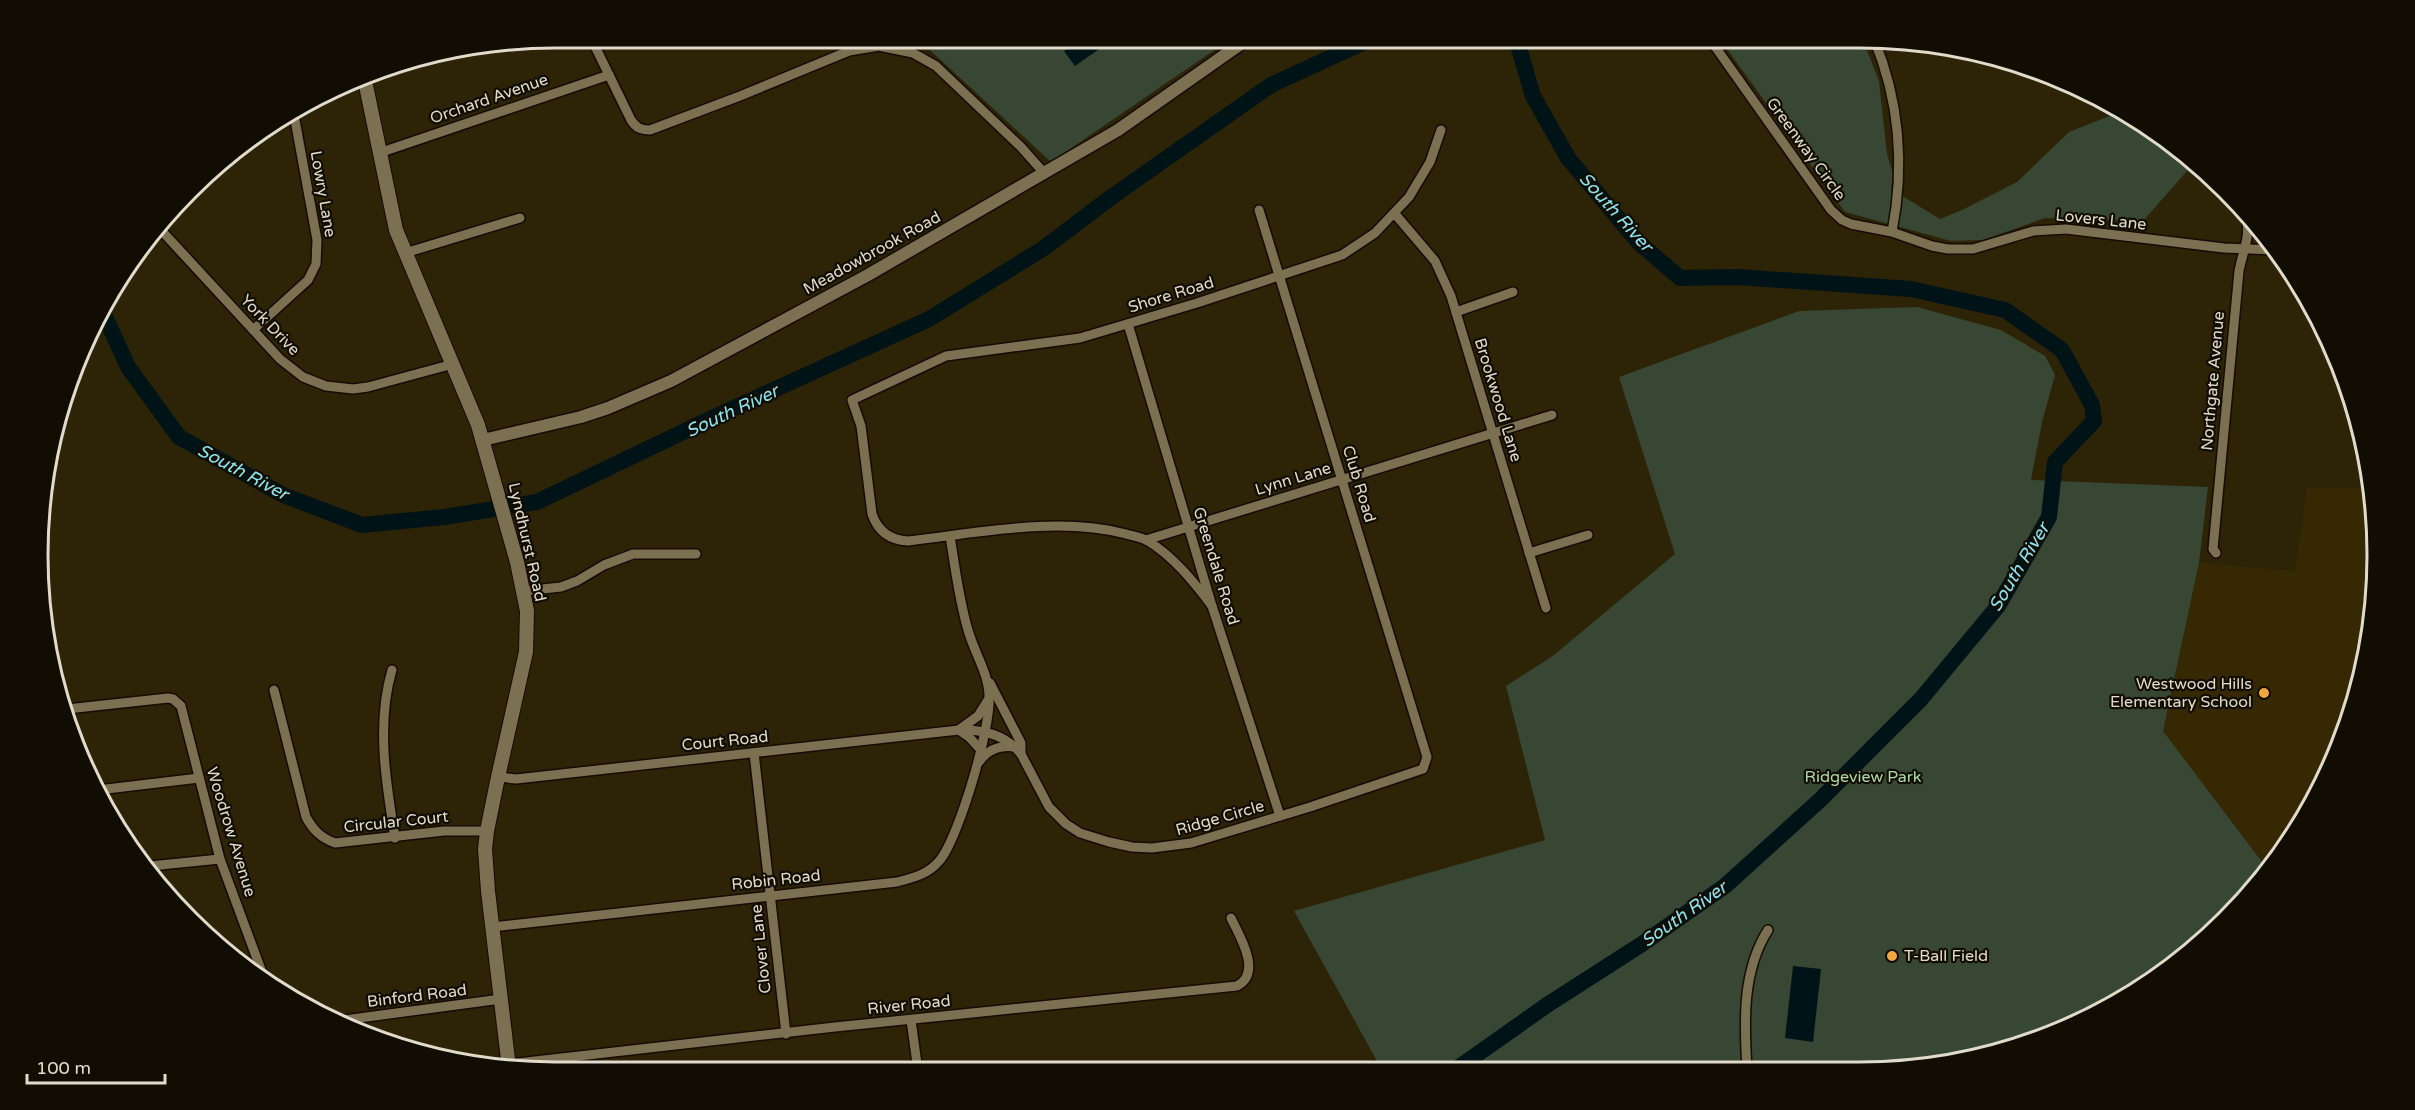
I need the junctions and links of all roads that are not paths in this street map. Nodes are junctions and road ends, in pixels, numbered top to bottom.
1 (596, 48) edge
2 (860, 48) edge
3 (896, 48) edge
4 (1235, 48) edge
5 (1716, 48) edge
6 (855, 49) joint
7 (1877, 49) edge
8 (609, 75) junction
9 (366, 85) edge
10 (295, 120) edge
11 (1441, 130) dead end
12 (379, 153) junction
13 (1045, 174) junction
14 (1259, 210) dead end
15 (1395, 214) junction
16 (520, 218) dead end
17 (2249, 230) edge
18 (1892, 232) junction
19 (164, 233) edge
20 (2246, 249) junction
21 (2265, 250) edge
22 (405, 253) junction
23 (1280, 277) junction
24 (1513, 292) dead end
25 (1456, 312) junction
26 (1128, 324) junction
27 (253, 330) junction
28 (453, 364) junction
29 (1552, 415) dead end
30 (1493, 432) junction
31 (483, 440) junction
32 (1342, 479) junction
33 (1188, 526) junction
34 (1588, 535) dead end
35 (950, 536) junction
36 (1146, 540) junction
37 (1529, 553) junction
38 (2216, 553) dead end
39 (696, 554) dead end
40 (524, 591) junction
41 (1212, 606) junction
42 (1546, 608) dead end
43 (392, 670) dead end
44 (986, 677) junction
45 (274, 690) dead end
46 (989, 695) junction
47 (72, 709) edge
48 (957, 731) junction
49 (985, 733) junction
50 (981, 750) junction
51 (1018, 750) junction
52 (754, 753) junction
53 (977, 764) junction
54 (1425, 767) joint
55 (498, 777) junction
56 (199, 778) junction
57 (106, 789) edge
58 (1280, 816) junction
59 (487, 831) junction
60 (395, 838) junction
61 (220, 859) junction
62 (154, 866) edge
63 (771, 895) junction
64 (1231, 918) dead end
65 (492, 927) junction
66 (1768, 930) dead end
67 (260, 968) edge
68 (501, 999) junction
69 (352, 1019) edge
70 (911, 1020) junction
71 (786, 1034) junction
72 (507, 1060) edge
73 (545, 1062) edge
74 (917, 1062) edge
75 (1747, 1062) edge

1 - 8 street
2 - 6 street
3 - 13 street
4 - 13 street, Meadowbrook Road
5 - 18 street, Greenway Circle
6 - 8 street
7 - 18 street
8 - 12 street, Orchard Avenue
9 - 12 main road, Lyndhurst Road
10 - 27 street, Lowry Lane
11 - 15 street, Shore Road
12 - 22 main road, Lyndhurst Road
13 - 31 street, Meadowbrook Road
14 - 23 street, Club Road
15 - 23 street, Shore Road
15 - 25 street, Brookwood Lane
16 - 22 street
17 - 20 street, Northgate Avenue
18 - 20 street, Lovers Lane
19 - 27 street, York Drive
20 - 21 street, Lovers Lane
20 - 38 street, Northgate Avenue
22 - 28 main road, Lyndhurst Road
23 - 26 street, Shore Road
23 - 32 street, Club Road
24 - 25 street
25 - 30 street, Brookwood Lane
26 - 33 street, Greendale Road
26 - 35 street, Shore Road
27 - 28 street, York Drive
28 - 31 main road, Lyndhurst Road
29 - 30 street, Lynn Lane
30 - 32 street, Lynn Lane
30 - 37 street, Brookwood Lane
31 - 40 main road, Lyndhurst Road
32 - 33 street, Lynn Lane
32 - 54 street, Club Road
33 - 36 street, Lynn Lane
33 - 41 street, Greendale Road
34 - 37 street
35 - 36 street
35 - 44 street, Ridge Circle
36 - 41 street
37 - 42 street, Brookwood Lane
39 - 40 street
40 - 55 main road, Lyndhurst Road
41 - 58 street, Greendale Road
43 - 60 street
44 - 46 street, Ridge Circle
44 - 51 street, Ridge Circle
45 - 60 street, Circular Court
46 - 48 street, Court Road
46 - 49 street, Ridge Circle
47 - 56 street, Woodrow Avenue
48 - 49 street, Court Road
48 - 50 street
48 - 52 street, Court Road
49 - 50 street, Robin Road
49 - 51 street
50 - 53 street, Robin Road
51 - 53 street
51 - 58 street, Ridge Circle
52 - 55 street, Court Road
52 - 63 street, Clover Lane
53 - 63 street, Robin Road
54 - 58 street, Ridge Circle
55 - 59 main road, Lyndhurst Road
56 - 57 street
56 - 61 street, Woodrow Avenue
59 - 60 street, Circular Court
59 - 65 main road, Lyndhurst Road
61 - 62 street
61 - 67 street, Woodrow Avenue
63 - 65 street, Robin Road
63 - 71 street, Clover Lane
64 - 70 street, River Road
65 - 68 main road, Lyndhurst Road
66 - 75 street
68 - 69 street, Binford Road
68 - 72 main road, Lyndhurst Road
70 - 71 street, River Road
70 - 74 street
71 - 73 street, River Road

